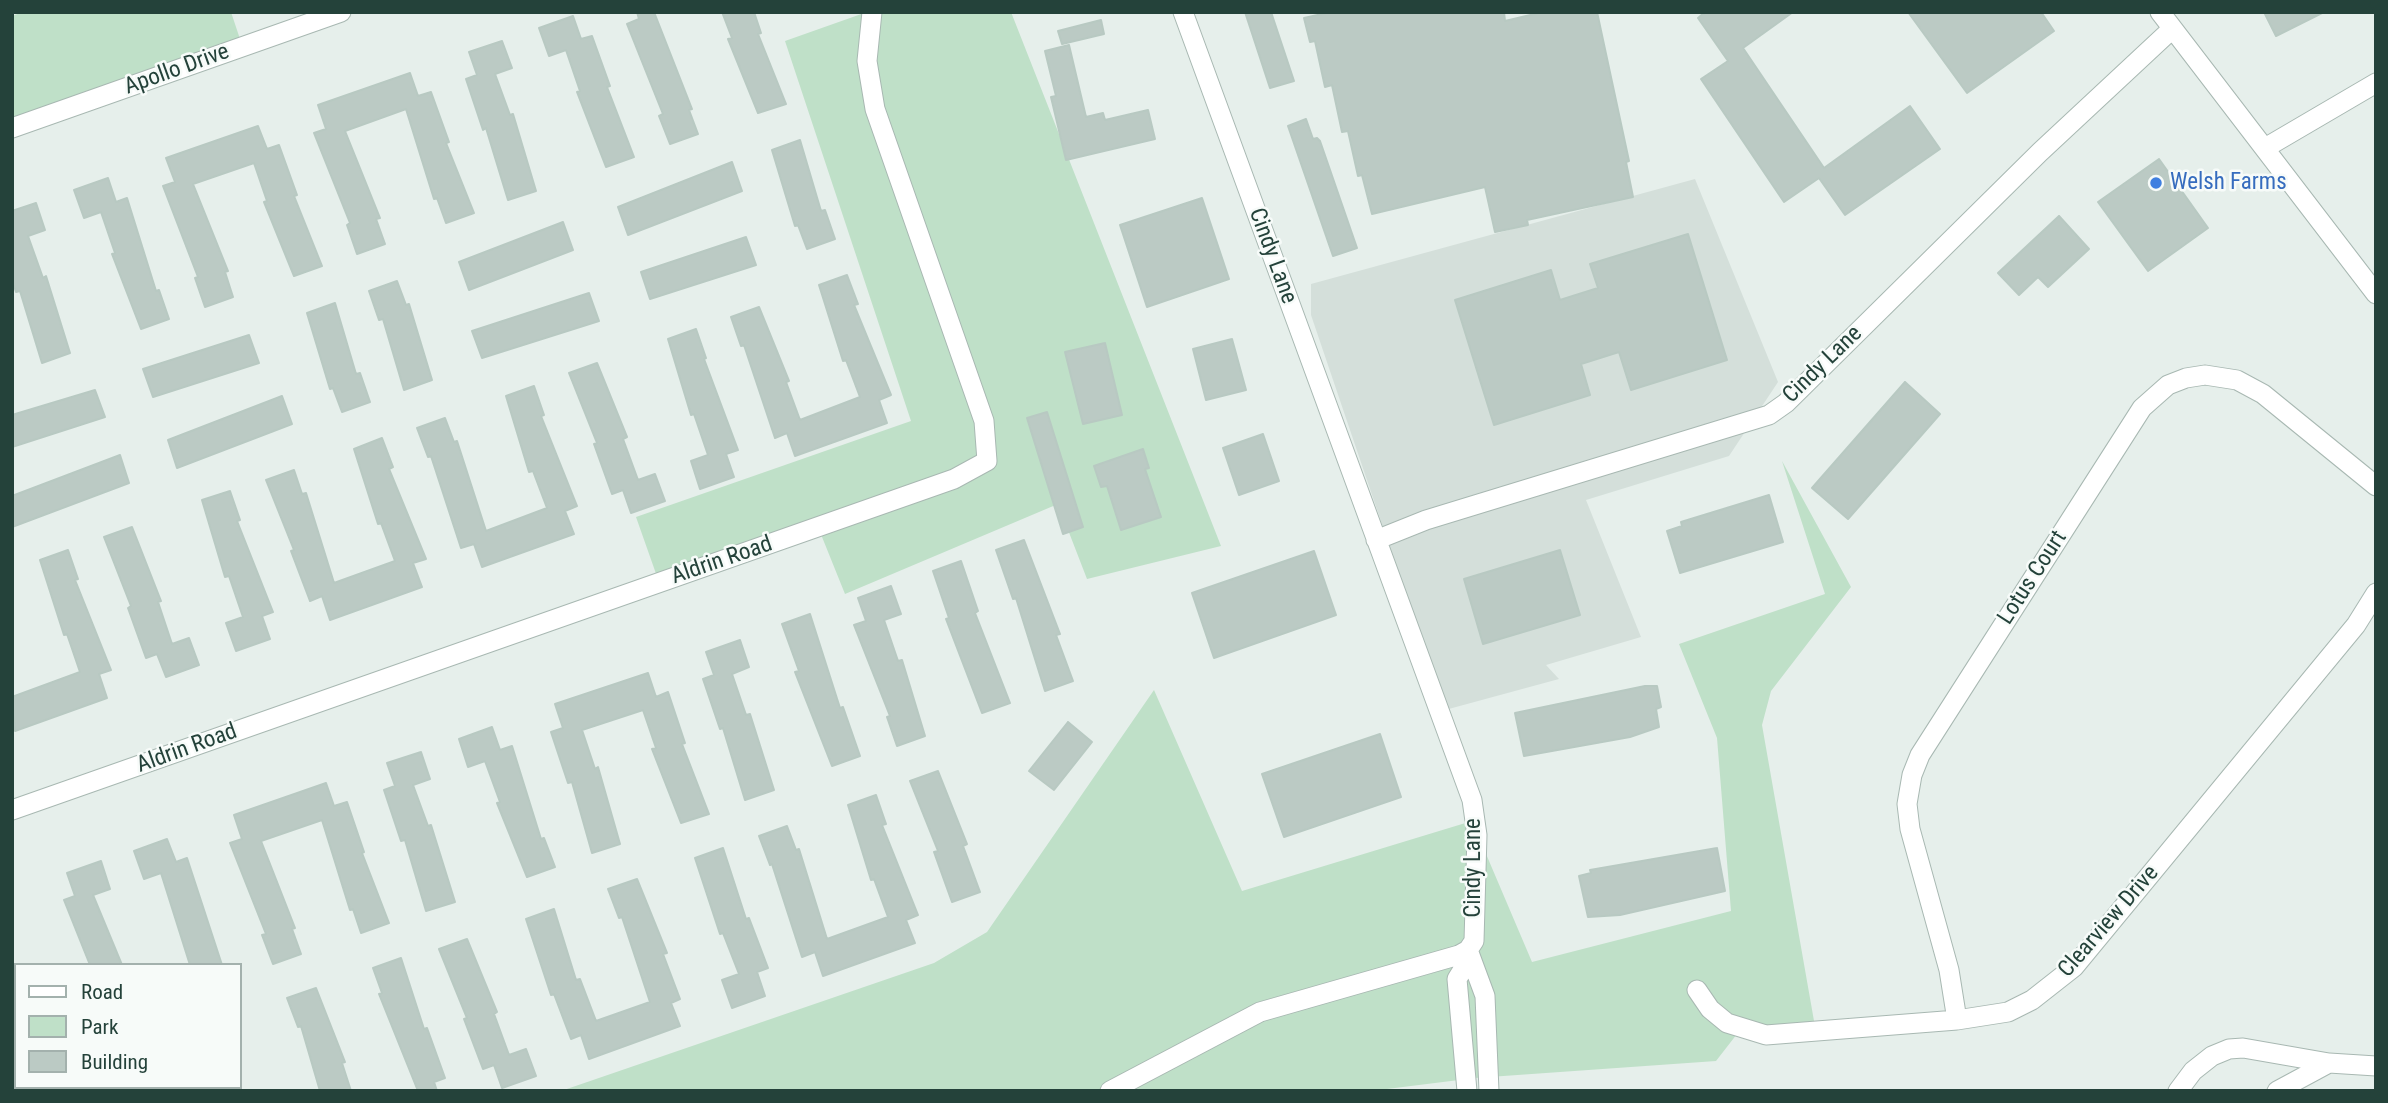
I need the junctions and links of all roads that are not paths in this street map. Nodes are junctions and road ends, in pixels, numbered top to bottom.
1 (341, 12) edge
2 (872, 12) edge
3 (1183, 12) edge
4 (2160, 12) edge
5 (2172, 29) junction
6 (2376, 83) edge
7 (12, 128) edge
8 (2265, 148) junction
9 (2376, 294) edge
10 (2376, 486) edge
11 (1376, 540) junction
12 (2376, 593) edge
13 (12, 810) edge
14 (1466, 954) junction
15 (1697, 990) dead end
16 (1957, 1020) junction
17 (2329, 1063) junction
18 (2376, 1066) edge
19 (1110, 1091) edge
20 (1467, 1091) edge
21 (1489, 1091) edge
22 (2178, 1091) edge
23 (2277, 1091) edge

1 - 7 street, Apollo Drive
2 - 13 street, Aldrin Road
3 - 11 street, Cindy Lane
4 - 5 street
5 - 8 street
5 - 11 street, Cindy Lane
6 - 8 street
8 - 9 street
10 - 16 street, Lotus Court
11 - 14 street, Cindy Lane
12 - 16 street, Clearview Drive
14 - 19 street
14 - 20 street, Cindy Lane
14 - 21 street
15 - 16 street, Clearview Drive
17 - 18 street
17 - 22 street
17 - 23 street

